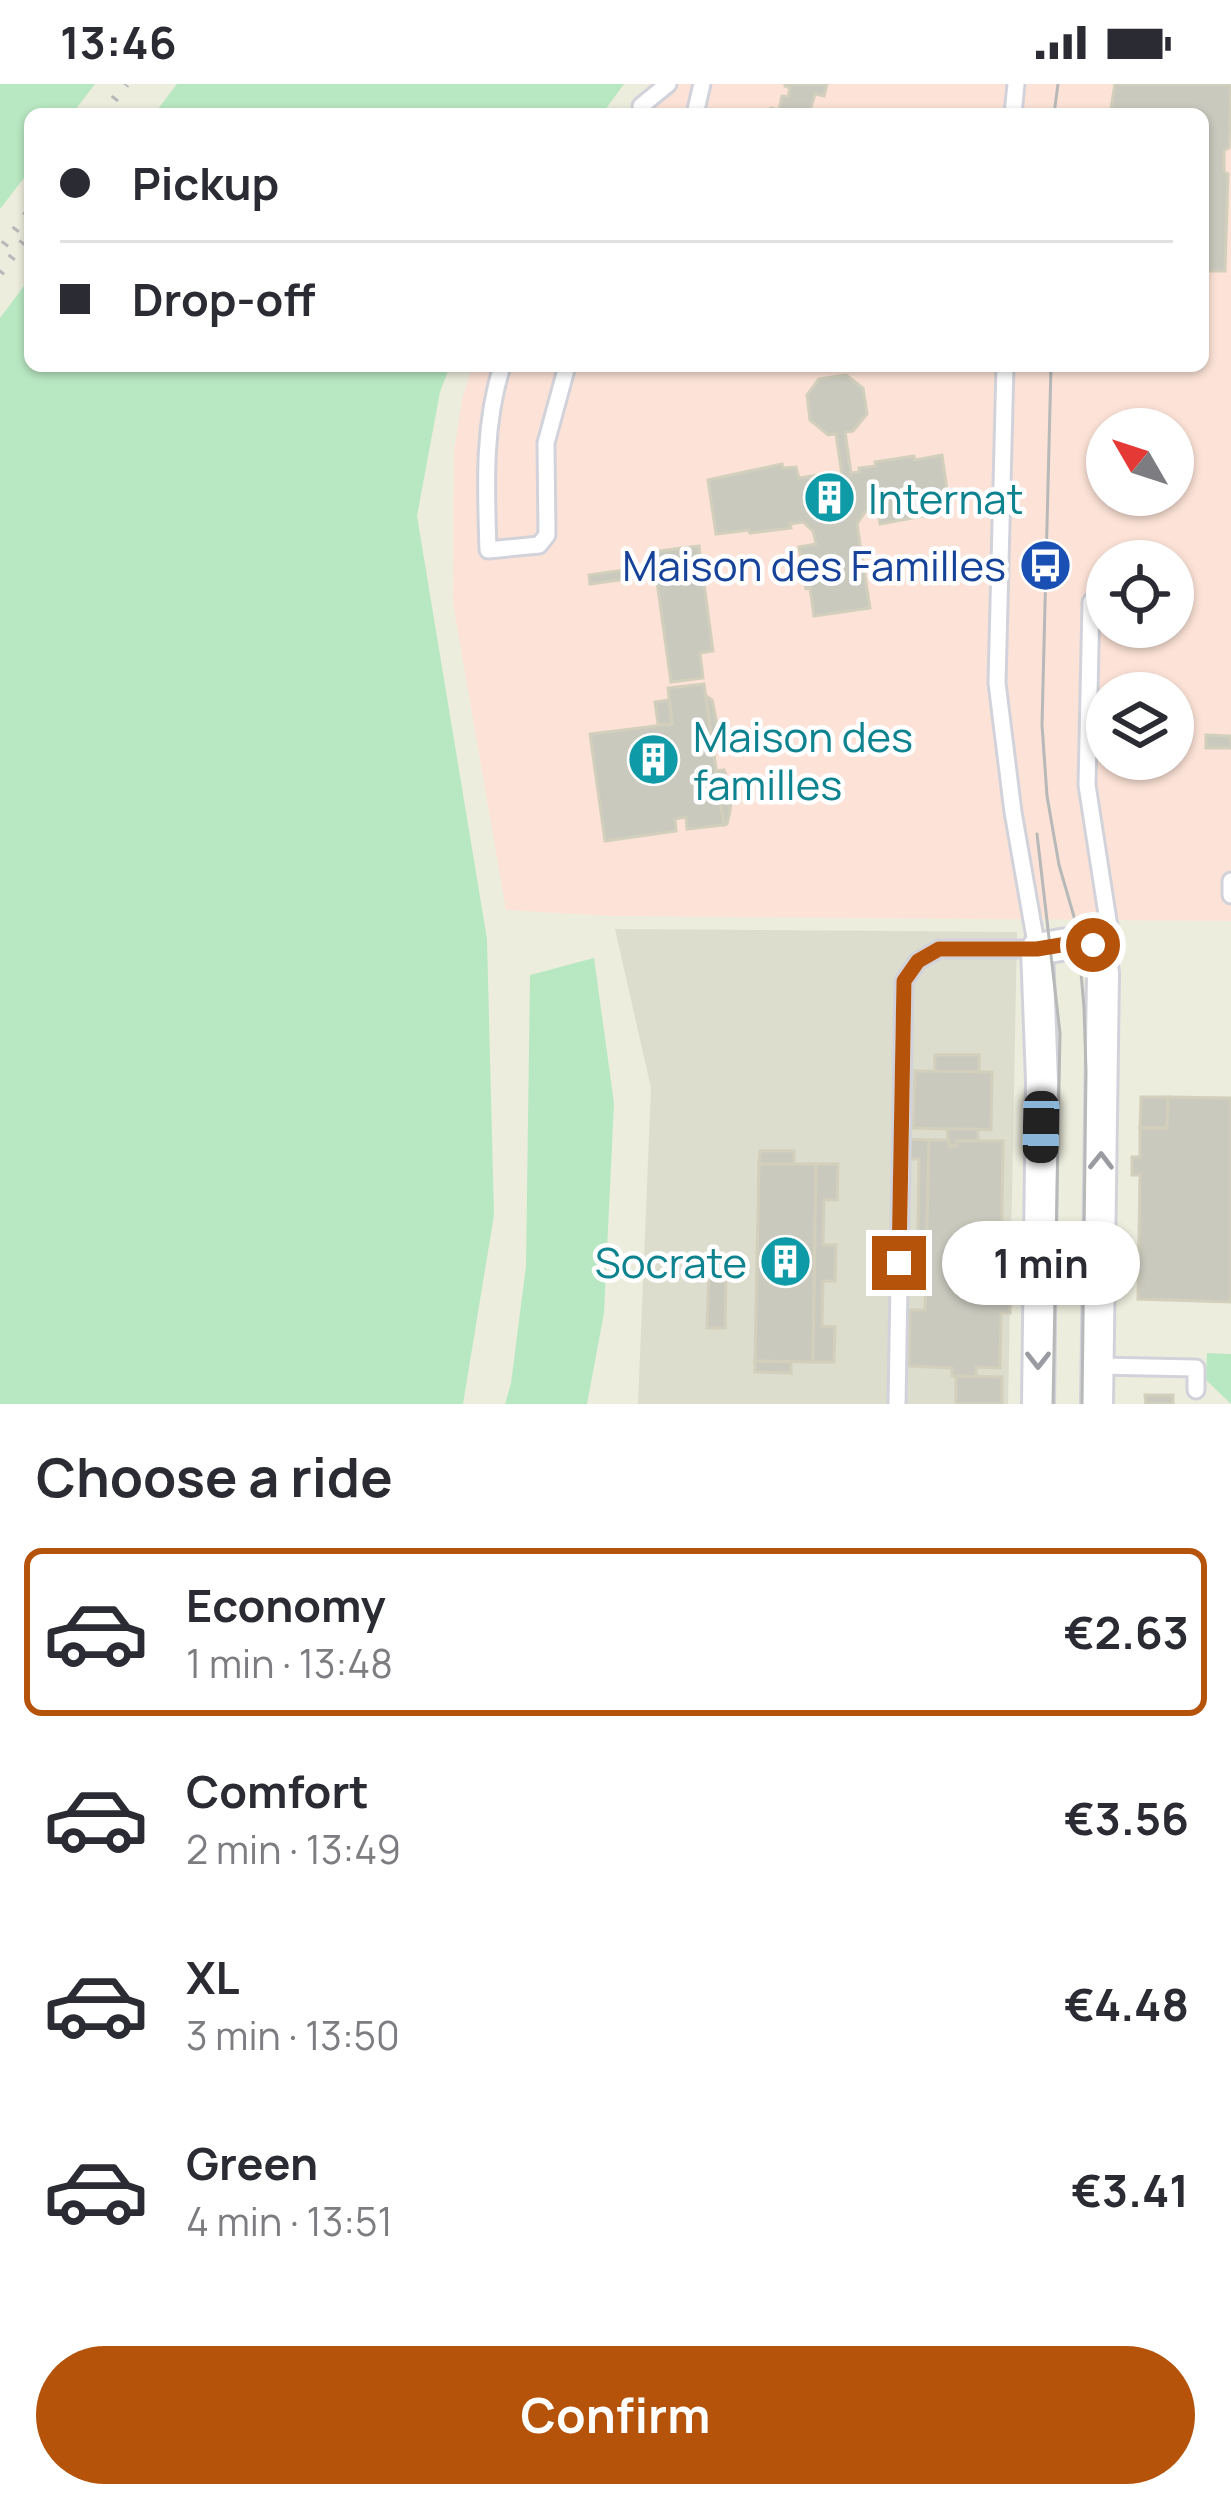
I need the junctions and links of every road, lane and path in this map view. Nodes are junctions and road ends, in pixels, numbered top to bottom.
1 (668, 84) edge
2 (642, 108) edge
3 (500, 372) edge
4 (565, 372) edge
5 (1006, 372) edge
6 (1090, 648) edge
7 (1231, 881) edge
8 (1231, 894) edge
9 (1037, 949) junction
10 (1099, 949) junction
11 (1098, 1366) junction
12 (1196, 1390) dead end
13 (897, 1404) edge
14 (1038, 1404) edge
15 (1097, 1404) edge

1 - 2 lane
3 - 4 lane
5 - 9 lane
6 - 10 lane
7 - 8 lane
9 - 10 street
9 - 13 lane
9 -> 14 street
11 -> 10 street
11 - 12 lane
11 - 15 street

